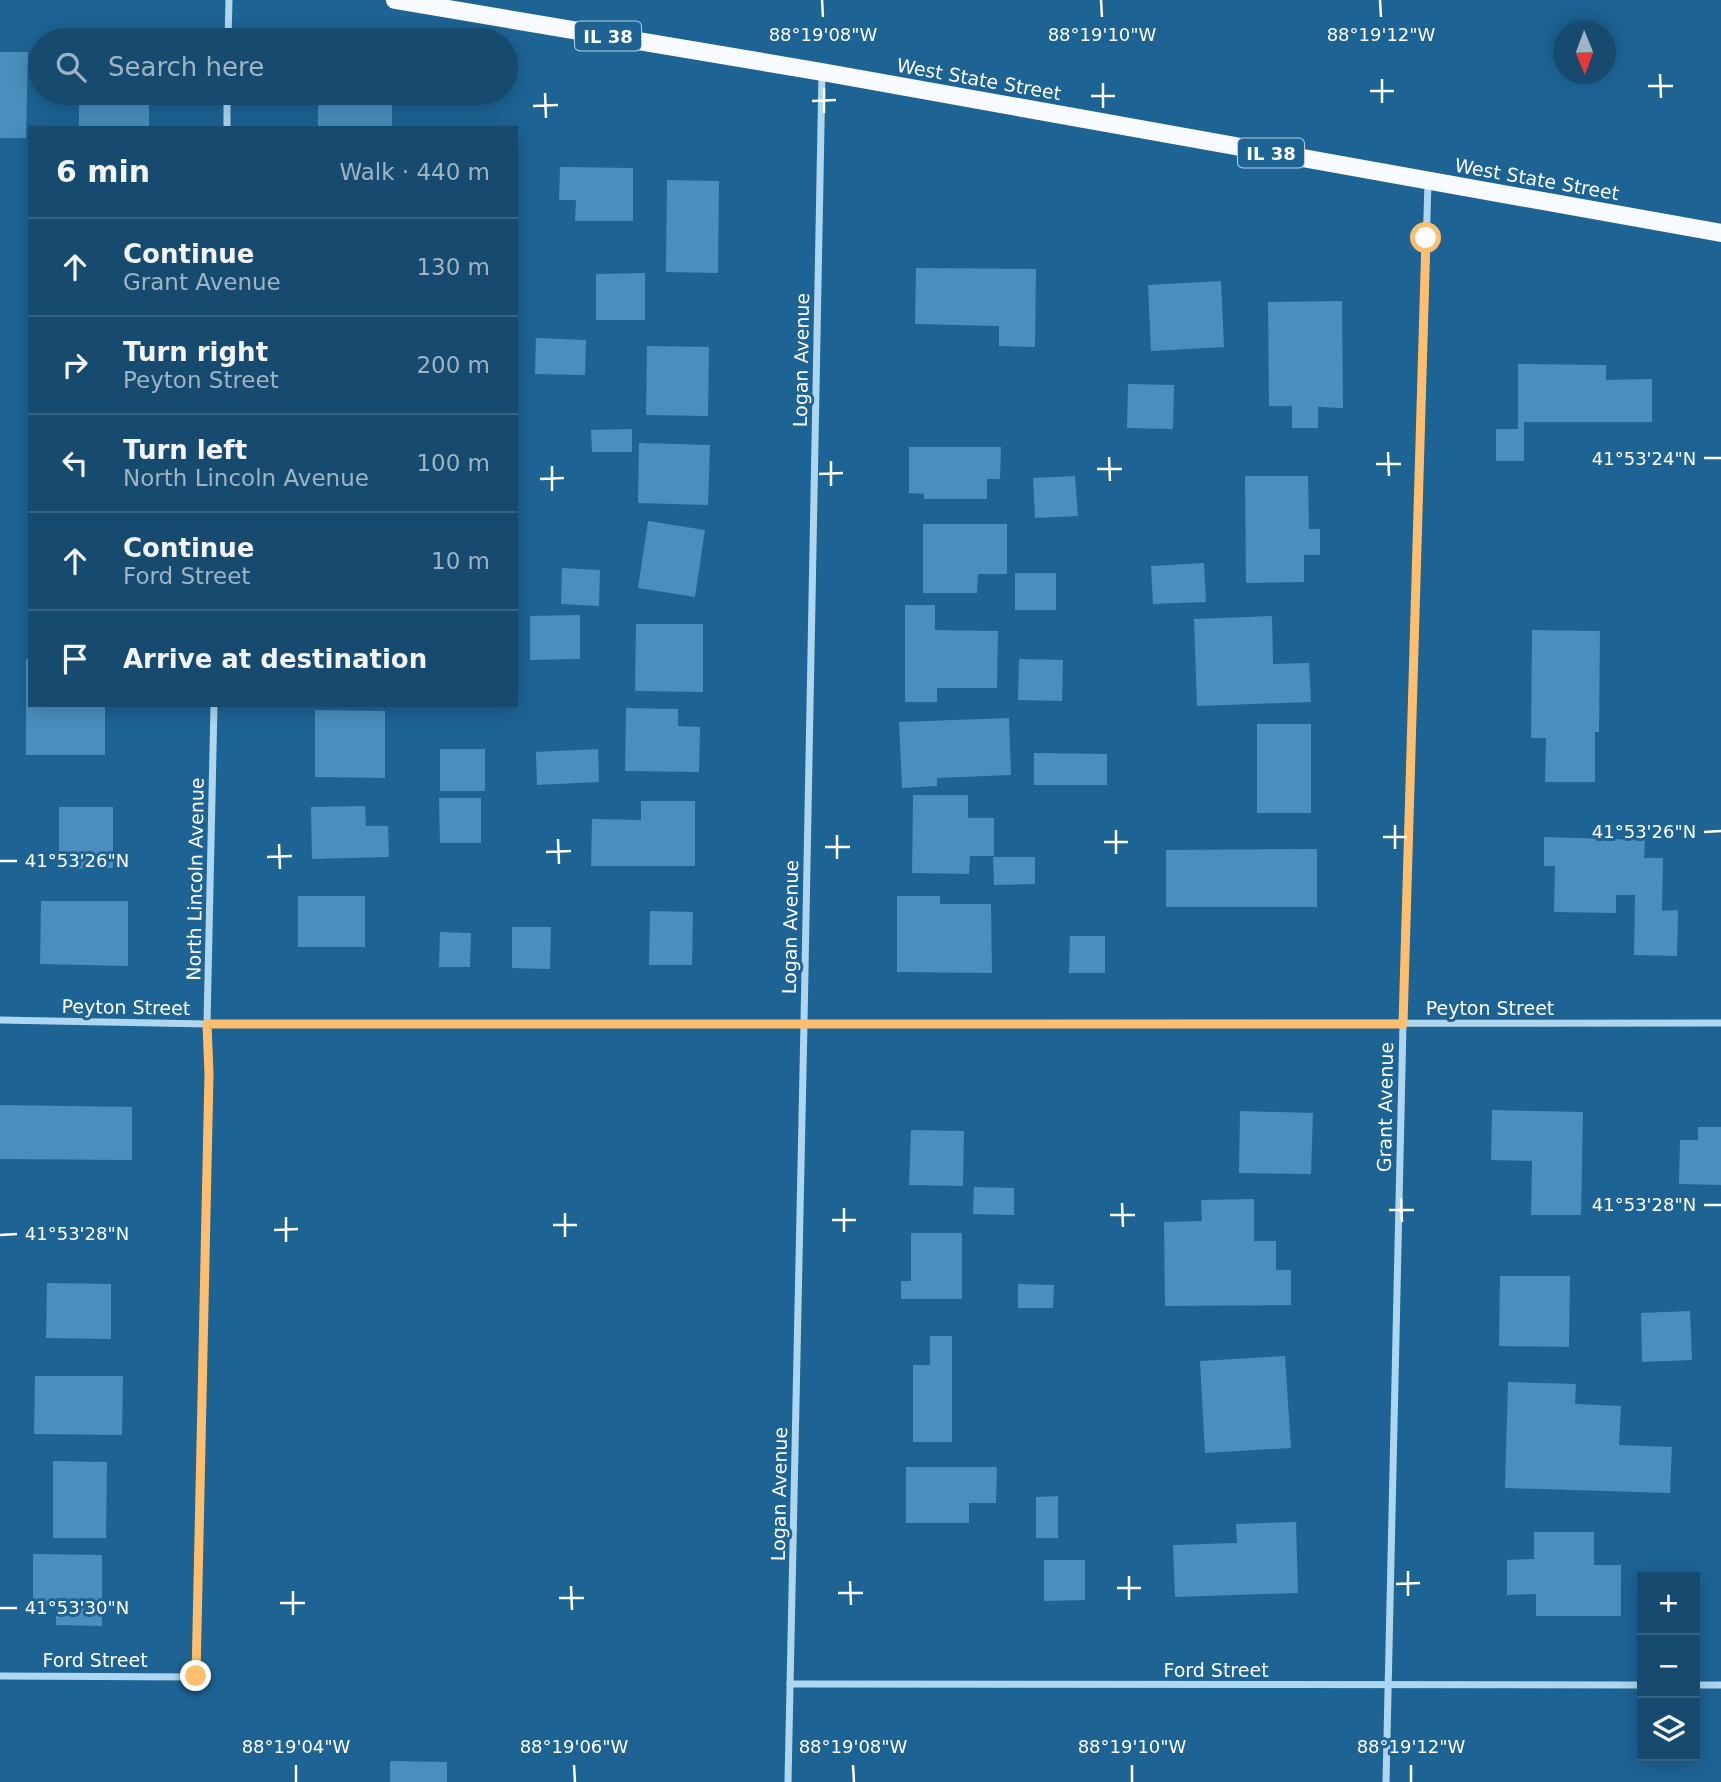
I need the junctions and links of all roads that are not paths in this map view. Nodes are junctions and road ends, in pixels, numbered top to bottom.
1 (229, 0) edge
2 (395, 0) edge
3 (229, 28) edge
4 (822, 72) junction
5 (227, 105) edge
6 (227, 126) edge
7 (1428, 181) junction
8 (1721, 233) edge
9 (214, 707) edge
10 (0, 1020) edge
11 (804, 1023) junction
12 (1721, 1023) edge
13 (207, 1024) junction
14 (1403, 1024) junction
15 (197, 1641) joint
16 (0, 1676) edge
17 (790, 1684) junction
18 (1637, 1685) edge
19 (1700, 1685) edge
20 (1721, 1685) edge
21 (1389, 1686) junction
22 (788, 1782) edge
23 (1386, 1782) edge

1 - 3 street
2 - 4 main road, West State Street / IL 38
4 - 7 main road, West State Street / IL 38
4 - 11 street, Logan Avenue
5 - 6 street
7 - 8 main road, West State Street / IL 38
7 - 14 street, Grant Avenue
9 - 13 street, North Lincoln Avenue
10 - 13 street, Peyton Street
11 - 13 street, Peyton Street
11 - 14 street, Peyton Street
11 - 17 street, Logan Avenue
12 - 14 street, Peyton Street
13 - 15 street, North Lincoln Avenue
14 - 21 street, Grant Avenue
15 - 16 street, Ford Street
17 - 21 street, Ford Street
17 - 22 street, Logan Avenue
18 - 21 street, Ford Street
19 - 20 street
21 - 23 street, Grant Avenue

